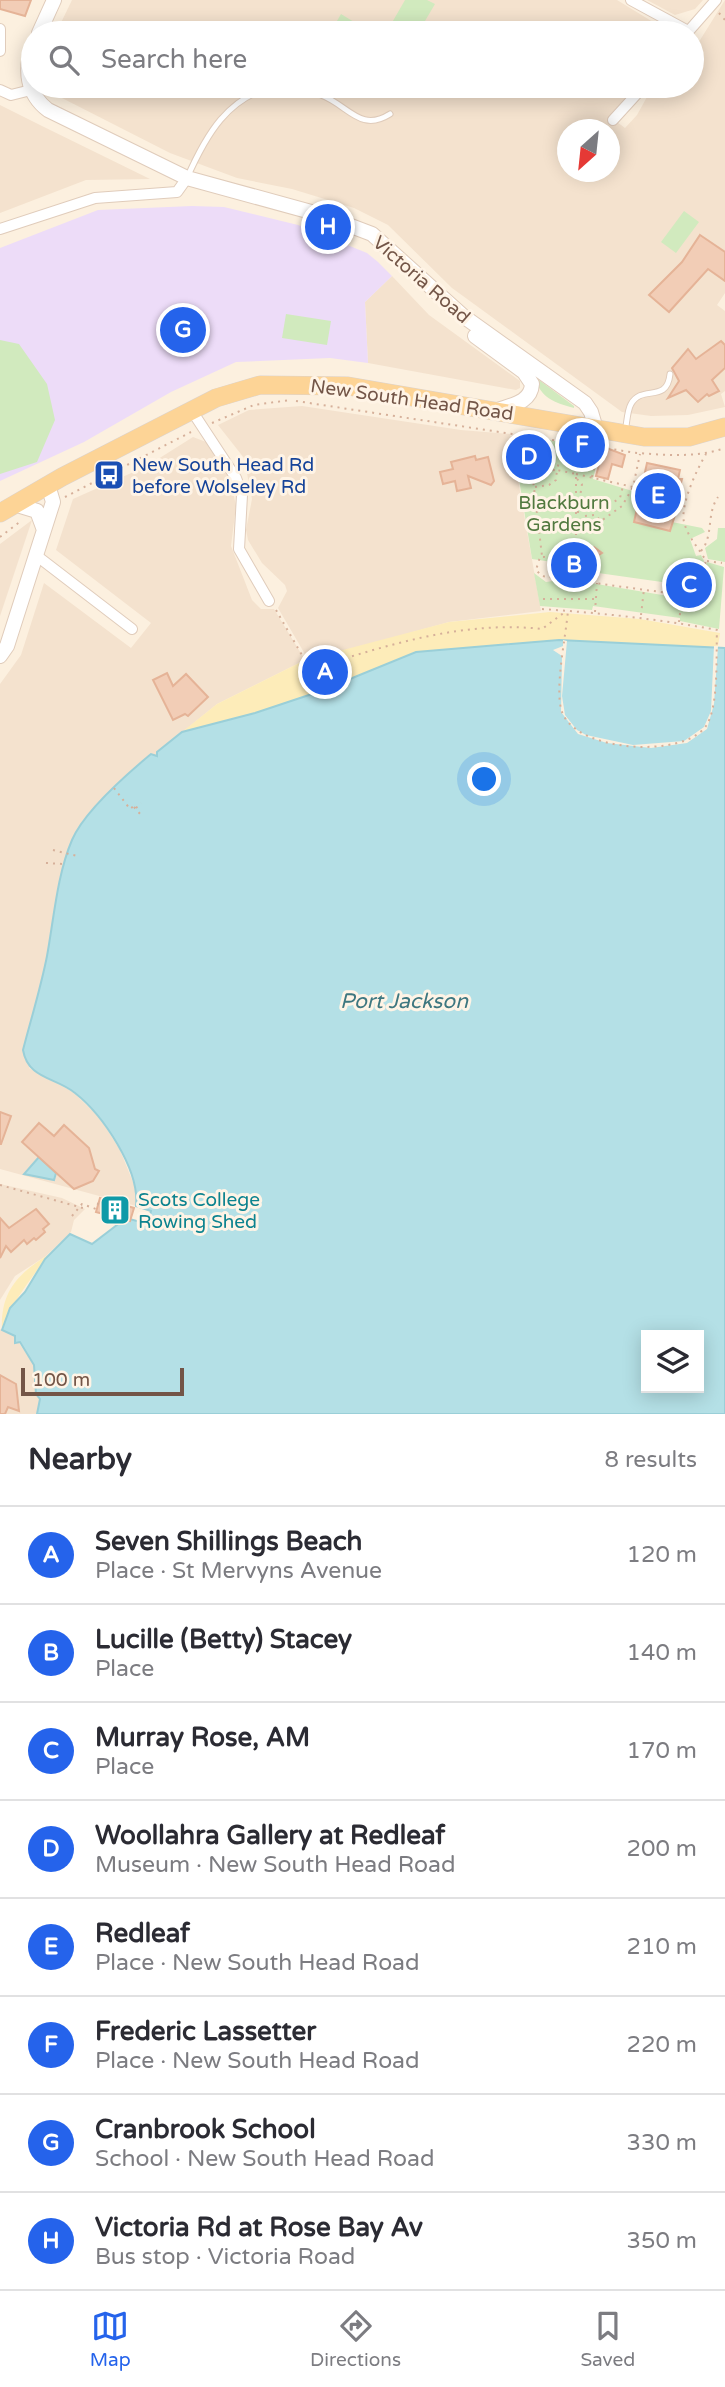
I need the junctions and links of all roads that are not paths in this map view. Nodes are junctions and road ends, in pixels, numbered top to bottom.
1 (54, 0) edge
2 (631, 0) edge
3 (716, 6) edge
4 (44, 21) edge
5 (668, 21) edge
6 (700, 21) edge
7 (0, 29) edge
8 (0, 51) edge
9 (0, 90) edge
10 (21, 92) edge
11 (38, 98) edge
12 (244, 98) edge
13 (327, 98) edge
14 (633, 98) edge
15 (390, 114) dead end
16 (615, 119) edge
17 (187, 178) junction
18 (0, 229) edge
19 (407, 265) junction
20 (670, 374) dead end
21 (192, 411) junction
22 (495, 411) junction
23 (725, 427) edge
24 (596, 429) junction
25 (625, 433) junction
26 (48, 485) junction
27 (7, 508) edge
28 (44, 531) junction
29 (37, 556) junction
30 (272, 605) road end
31 (132, 629) dead end
32 (0, 656) edge

1 - 4 street
2 - 5 street
3 - 6 street
7 - 8 street
9 - 10 street
11 - 17 street, Victoria Road
12 - 17 lane
13 - 15 lane
14 - 16 street
17 - 18 street
17 - 19 street, Victoria Road
19 - 22 street
19 - 24 street, Victoria Road
20 - 25 lane
21 - 22 main road, New South Head Road
21 - 26 main road, New South Head Road
21 - 30 street
22 - 24 main road, New South Head Road
23 - 25 main road, New South Head Road
24 - 25 main road, New South Head Road
26 - 27 main road, New South Head Road
26 - 28 street
27 - 28 street
28 - 29 street
29 - 31 street
29 - 32 street

